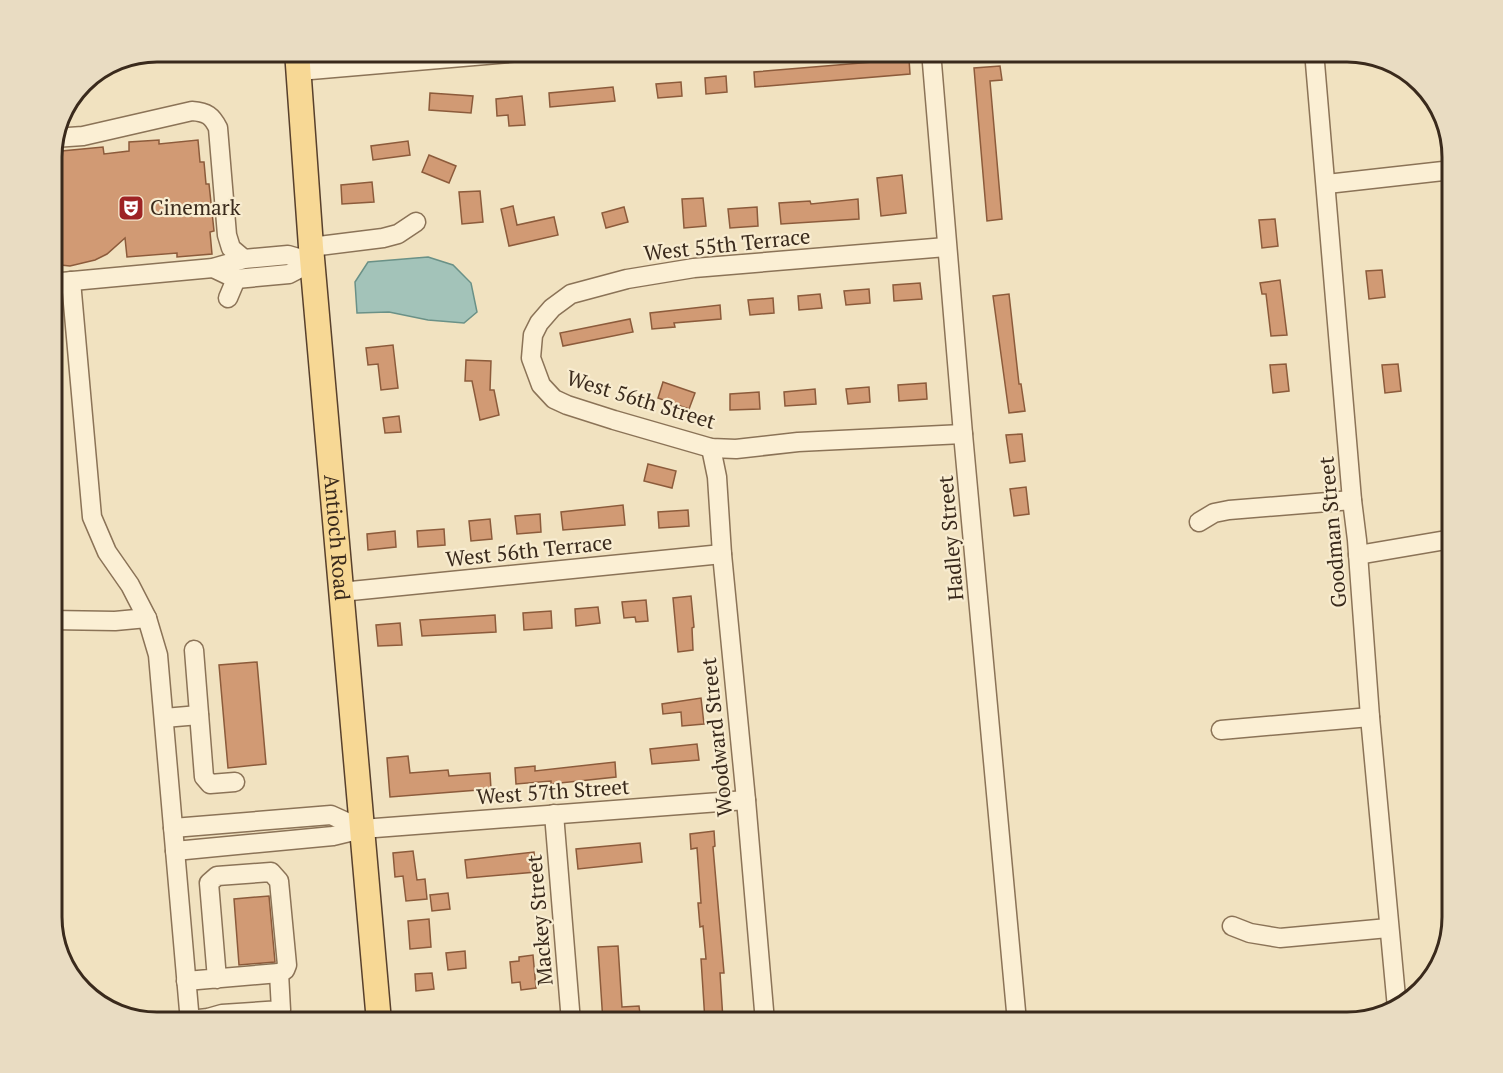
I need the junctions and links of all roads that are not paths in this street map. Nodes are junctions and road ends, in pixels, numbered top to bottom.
1 (298, 62) edge
2 (932, 62) edge
3 (1315, 62) edge
4 (64, 137) edge
5 (1442, 171) edge
6 (1327, 184) junction
7 (416, 222) dead end
8 (946, 247) junction
9 (311, 255) junction
10 (244, 259) junction
11 (213, 268) junction
12 (236, 279) junction
13 (71, 281) junction
14 (62, 282) edge
15 (228, 298) dead end
16 (533, 335) joint
17 (963, 434) junction
18 (711, 448) junction
19 (1352, 500) junction
20 (1199, 522) dead end
21 (1442, 541) edge
22 (722, 554) junction
23 (1358, 555) junction
24 (341, 592) junction
25 (147, 618) junction
26 (62, 620) edge
27 (194, 650) dead end
28 (199, 715) junction
29 (1370, 717) junction
30 (164, 718) junction
31 (1221, 730) dead end
32 (235, 782) dead end
33 (747, 800) junction
34 (554, 814) junction
35 (173, 828) junction
36 (362, 829) junction
37 (175, 851) junction
38 (1232, 926) dead end
39 (1388, 928) junction
40 (279, 973) junction
41 (217, 979) junction
42 (186, 981) junction
43 (1396, 997) edge
44 (189, 1012) edge
45 (252, 1012) edge
46 (378, 1012) edge
47 (571, 1012) edge
48 (764, 1012) edge
49 (1016, 1012) edge

1 - 9 main road, Antioch Road
2 - 8 street, Hadley Street
3 - 6 street, Goodman Street
4 - 10 street
5 - 6 street
6 - 19 street, Goodman Street
7 - 9 street
8 - 16 street, West 55th Terrace
8 - 17 street, Hadley Street
9 - 10 street
9 - 12 street
9 - 24 main road, Antioch Road
10 - 11 street
11 - 12 street
11 - 13 street
12 - 15 street
13 - 14 street
13 - 25 street
16 - 18 street, West 56th Street
17 - 18 street, West 56th Street
17 - 49 street, Hadley Street
18 - 22 street, Woodward Street
19 - 20 street
19 - 23 street, Goodman Street
21 - 23 street
22 - 24 street, West 56th Terrace
22 - 33 street, Woodward Street
23 - 29 street, Goodman Street
24 - 36 main road, Antioch Road
25 - 26 street
25 - 30 street
27 - 28 street
28 - 30 street
28 - 32 street
29 - 31 street
29 - 39 street, Goodman Street
30 - 35 street
33 - 34 street, West 57th Street
33 - 48 street, Woodward Street
34 - 36 street, West 57th Street
34 - 47 street, Mackey Street
35 - 36 street
35 - 37 street
36 - 37 street, West 57th Street
36 - 46 main road, Antioch Road
37 - 42 street
38 - 39 street
39 - 43 street, Goodman Street
40 - 41 street
40 - 41 street
40 - 45 street
41 - 42 street
42 - 44 street

